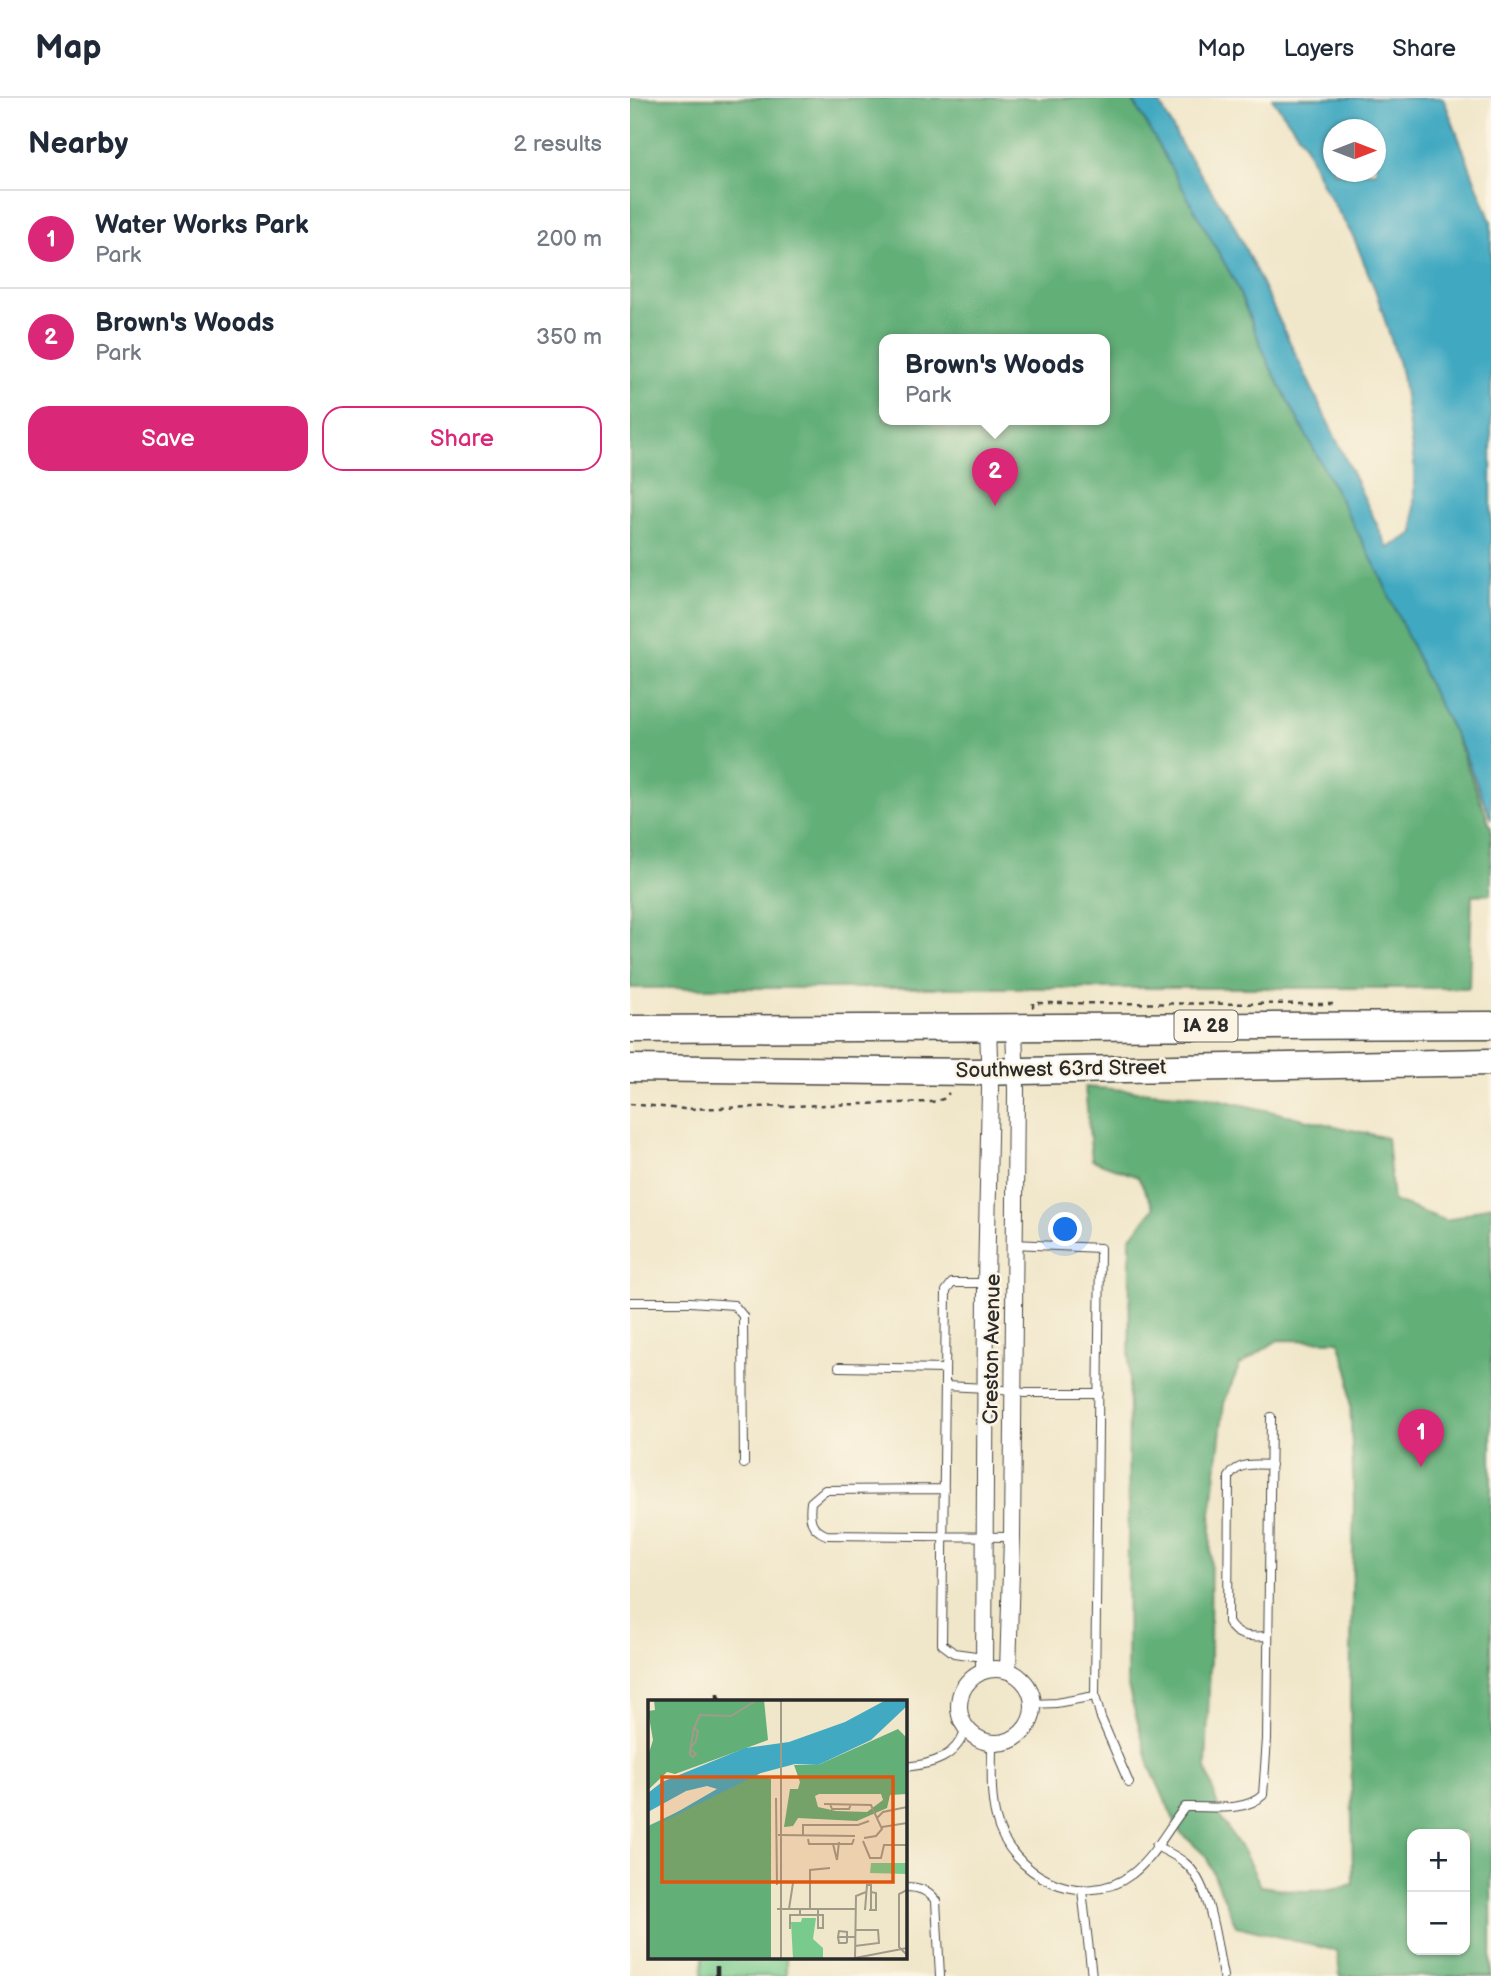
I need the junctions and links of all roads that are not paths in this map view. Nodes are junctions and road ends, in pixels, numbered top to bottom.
1 (1012, 1022) junction
2 (1491, 1025) edge
3 (630, 1030) edge
4 (1491, 1062) edge
5 (630, 1068) edge
6 (1016, 1070) junction
7 (989, 1071) junction
8 (1014, 1244) junction
9 (986, 1283) junction
10 (630, 1302) edge
11 (839, 1367) dead end
12 (945, 1369) junction
13 (945, 1387) junction
14 (987, 1388) junction
15 (1013, 1390) junction
16 (1099, 1393) junction
17 (1271, 1416) dead end
18 (744, 1464) dead end
19 (1271, 1465) junction
20 (944, 1489) junction
21 (943, 1535) junction
22 (986, 1536) junction
23 (1012, 1537) junction
24 (1268, 1636) junction
25 (984, 1664) junction
26 (1008, 1671) junction
27 (1095, 1696) junction
28 (1033, 1704) junction
29 (966, 1729) junction
30 (992, 1743) junction
31 (906, 1767) edge
32 (1129, 1783) dead end
33 (1156, 1846) junction
34 (906, 1887) edge
35 (1082, 1890) junction
36 (940, 1976) edge
37 (1093, 1976) edge
38 (1223, 1976) edge

1 - 2 main road, Southwest 63rd Street / IA 28
1 - 3 main road, Southwest 63rd Street / IA 28
1 - 6 street, Creston Avenue
1 - 7 street, Creston Avenue
4 - 6 main road, Southwest 63rd Street / IA 28
5 - 7 main road, Southwest 63rd Street / IA 28
6 - 7 main road, Southwest 63rd Street / IA 28
6 - 8 street, Creston Avenue
7 - 9 street, Creston Avenue
8 - 15 street, Creston Avenue
8 - 16 lane
9 - 12 lane
9 - 14 street, Creston Avenue
10 - 18 lane
11 - 12 lane
12 - 13 lane
13 - 14 lane
13 - 20 lane
14 - 15 lane
14 - 22 street, Creston Avenue
15 - 16 lane
15 - 23 street, Creston Avenue
16 - 27 lane
17 - 19 lane
19 - 24 lane
19 - 24 lane
20 - 21 lane
20 - 21 lane
21 - 22 lane
21 - 25 lane
22 - 23 lane
22 - 25 street, Creston Avenue
23 - 26 street, Creston Avenue
24 - 33 lane
25 - 26 street
25 - 29 street
26 - 28 street
27 - 28 lane
27 - 32 lane
28 - 30 street
29 - 30 street
29 - 31 lane
30 - 35 lane
33 - 35 lane
33 - 38 lane
34 - 36 lane
35 - 37 lane

